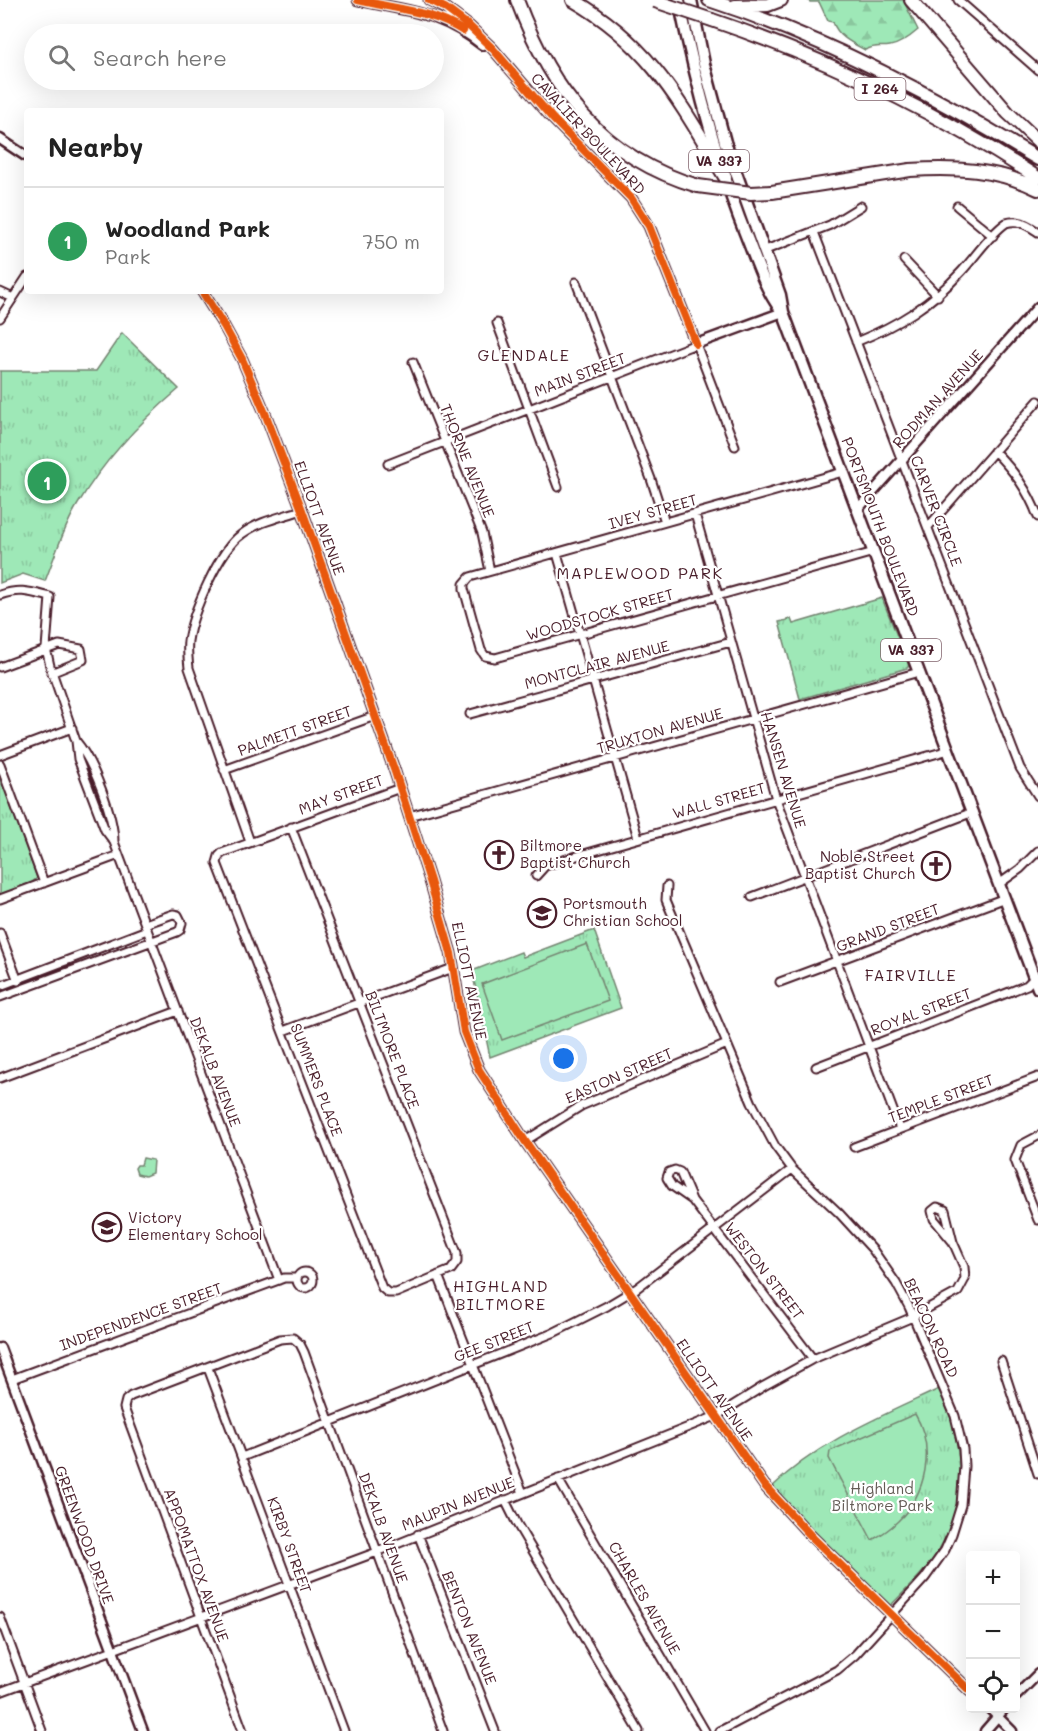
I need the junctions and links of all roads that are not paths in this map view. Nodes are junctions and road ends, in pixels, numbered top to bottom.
1 (358, 0) edge
2 (429, 0) edge
3 (517, 0) edge
4 (573, 0) edge
5 (654, 0) edge
6 (679, 0) edge
7 (691, 0) edge
8 (781, 0) edge
9 (911, 0) edge
10 (958, 0) edge
11 (711, 1) edge
12 (399, 4) edge
13 (729, 7) junction
14 (1038, 70) edge
15 (515, 75) junction
16 (0, 139) edge
17 (1038, 141) edge
18 (24, 155) edge
19 (1038, 159) edge
20 (725, 177) junction
21 (1038, 178) edge
22 (1038, 189) edge
23 (861, 206) dead end
24 (957, 206) dead end
25 (814, 232) junction
26 (1038, 232) edge
27 (993, 236) junction
28 (763, 251) junction
29 (903, 260) dead end
30 (24, 282) edge
31 (576, 282) dead end
32 (0, 292) edge
33 (204, 294) edge
34 (938, 296) junction
35 (13, 298) junction
36 (1038, 307) edge
37 (783, 312) junction
38 (0, 318) edge
39 (497, 322) dead end
40 (856, 342) junction
41 (696, 344) junction
42 (413, 362) dead end
43 (612, 377) junction
44 (1038, 401) edge
45 (529, 410) junction
46 (445, 442) junction
47 (735, 446) dead end
48 (994, 450) junction
49 (902, 460) junction
50 (388, 465) dead end
51 (843, 472) junction
52 (558, 487) dead end
53 (302, 510) junction
54 (857, 510) junction
55 (695, 514) junction
56 (1038, 517) edge
57 (665, 522) junction
58 (928, 527) junction
59 (874, 552) junction
60 (557, 553) junction
61 (490, 571) junction
62 (471, 577) joint
63 (0, 595) edge
64 (718, 596) junction
65 (580, 634) junction
66 (730, 642) junction
67 (47, 650) junction
68 (0, 667) edge
69 (919, 672) junction
70 (51, 673) junction
71 (593, 679) junction
72 (471, 714) dead end
73 (375, 716) junction
74 (752, 719) junction
75 (72, 728) junction
76 (949, 750) junction
77 (0, 756) edge
78 (615, 758) junction
79 (0, 764) edge
80 (224, 770) junction
81 (400, 788) junction
82 (1038, 796) edge
83 (776, 799) junction
84 (973, 812) junction
85 (409, 816) junction
86 (291, 827) junction
87 (638, 838) junction
88 (250, 842) junction
89 (1038, 851) edge
90 (119, 855) junction
91 (536, 876) dead end
92 (804, 877) junction
93 (44, 883) junction
94 (999, 884) junction
95 (666, 886) dead end
96 (752, 897) dead end
97 (1005, 898) junction
98 (0, 899) edge
99 (146, 927) junction
100 (0, 933) edge
101 (151, 941) junction
102 (837, 961) junction
103 (453, 968) junction
104 (17, 979) junction
105 (1037, 980) edge
106 (780, 982) dead end
107 (0, 986) edge
108 (21, 989) junction
109 (0, 997) edge
110 (359, 1003) junction
111 (178, 1011) junction
112 (283, 1031) junction
113 (727, 1044) junction
114 (871, 1047) junction
115 (816, 1067) dead end
116 (1038, 1077) edge
117 (0, 1078) edge
118 (900, 1129) junction
119 (1038, 1136) edge
120 (525, 1141) junction
121 (854, 1147) dead end
122 (792, 1169) junction
123 (692, 1200) dead end
124 (1038, 1220) edge
125 (715, 1229) junction
126 (953, 1242) junction
127 (438, 1275) junction
128 (297, 1278) dead end
129 (279, 1280) junction
130 (630, 1293) junction
131 (914, 1316) junction
132 (0, 1347) edge
133 (813, 1359) junction
134 (1001, 1361) dead end
135 (473, 1365) junction
136 (208, 1368) junction
137 (12, 1379) junction
138 (716, 1416) junction
139 (329, 1423) junction
140 (242, 1457) junction
141 (1037, 1469) edge
142 (558, 1479) junction
143 (523, 1493) junction
144 (506, 1500) junction
145 (418, 1534) junction
146 (377, 1552) junction
147 (290, 1585) junction
148 (891, 1614) junction
149 (0, 1617) edge
150 (201, 1618) junction
151 (112, 1649) junction
152 (1038, 1674) edge
153 (24, 1683) junction
154 (966, 1687) edge
155 (0, 1692) edge
156 (1020, 1692) edge
157 (993, 1713) edge
158 (1001, 1713) edge
159 (997, 1717) junction
160 (42, 1731) edge
161 (143, 1731) edge
162 (243, 1731) edge
163 (344, 1731) edge
164 (443, 1731) edge
165 (495, 1731) edge
166 (639, 1731) edge
167 (705, 1731) edge
168 (720, 1731) edge
169 (985, 1731) edge
170 (1012, 1731) edge

1 - 12 street, CAVALIER BOULEVARD
2 - 15 street, CAVALIER BOULEVARD
3 - 22 highway, bridge
4 - 20 highway
5 - 21 highway, I 264, bridge
6 - 20 main road, PORTSMOUTH BOULEVARD / VA 337
7 - 28 main road, PORTSMOUTH BOULEVARD / VA 337
8 - 13 highway
9 - 17 highway
10 - 14 street
11 - 13 highway, I 264
12 - 15 street, CAVALIER BOULEVARD
13 - 19 highway, I 264
15 - 41 street, CAVALIER BOULEVARD
16 - 18 street
20 - 37 main road, PORTSMOUTH BOULEVARD / VA 337
23 - 25 street
24 - 27 street
25 - 28 street
25 - 40 street, CARVER CIRCLE
26 - 27 street
27 - 34 street
28 - 37 main road, PORTSMOUTH BOULEVARD / VA 337
29 - 34 street
30 - 35 street
31 - 43 street
32 - 35 street
33 - 53 street, ELLIOTT AVENUE
34 - 40 street
35 - 38 street
36 - 49 street, RODMAN AVENUE
37 - 41 street, MAIN STREET
37 - 51 main road, PORTSMOUTH BOULEVARD / VA 337
39 - 45 street
40 - 49 street, CARVER CIRCLE
41 - 43 street, MAIN STREET
41 - 47 street, CAVALIER BOULEVARD
42 - 46 street, THORNE AVENUE
43 - 45 street, MAIN STREET
43 - 57 street
44 - 48 street
45 - 46 street, MAIN STREET
45 - 52 street
46 - 50 street, MAIN STREET
46 - 61 street, THORNE AVENUE
48 - 56 street
48 - 58 street
49 - 54 street, RODMAN AVENUE
49 - 58 street, CARVER CIRCLE
51 - 54 main road, PORTSMOUTH BOULEVARD / VA 337
51 - 55 street, IVEY STREET
53 - 73 street, ELLIOTT AVENUE
53 - 80 street
54 - 59 main road, PORTSMOUTH BOULEVARD / VA 337
55 - 57 street, IVEY STREET
55 - 64 street, HANSEN AVENUE
57 - 60 street, IVEY STREET
58 - 82 street, CARVER CIRCLE
59 - 64 street, WOODSTOCK STREET
59 - 69 main road, PORTSMOUTH BOULEVARD / VA 337
60 - 61 street, IVEY STREET
60 - 65 street
61 - 62 street, IVEY STREET
62 - 65 street, WOODSTOCK STREET
63 - 67 street, DEKALB AVENUE
64 - 65 street, WOODSTOCK STREET
64 - 66 street, HANSEN AVENUE
65 - 71 street
66 - 71 street, MONTCLAIR AVENUE
66 - 74 street, HANSEN AVENUE
67 - 68 street
67 - 70 street, DEKALB AVENUE
67 - 70 street
69 - 74 street, TRUXTON AVENUE
69 - 76 main road, PORTSMOUTH BOULEVARD / VA 337
70 - 75 street, DEKALB AVENUE
71 - 72 street, MONTCLAIR AVENUE
71 - 78 street
73 - 80 street, PALMETT STREET
73 - 81 street, ELLIOTT AVENUE
74 - 78 street, TRUXTON AVENUE
74 - 83 street, HANSEN AVENUE
75 - 77 street
75 - 90 street, DEKALB AVENUE
76 - 83 street, WALL STREET
76 - 84 main road, PORTSMOUTH BOULEVARD / VA 337
78 - 85 street, TRUXTON AVENUE
78 - 87 street
79 - 93 street
80 - 88 street
81 - 85 street, ELLIOTT AVENUE
81 - 86 street, MAY STREET
83 - 87 street, WALL STREET
83 - 92 street, HANSEN AVENUE
84 - 92 street
84 - 94 main road, PORTSMOUTH BOULEVARD / VA 337
85 - 103 street, ELLIOTT AVENUE
86 - 88 street, SUMMERS PLACE
86 - 110 street, BILTMORE PLACE
87 - 91 street, WALL STREET
88 - 112 street, SUMMERS PLACE
89 - 94 street
90 - 93 street
90 - 99 street, DEKALB AVENUE
92 - 96 street
92 - 102 street, HANSEN AVENUE
93 - 98 street
94 - 97 main road, PORTSMOUTH BOULEVARD / VA 337
95 - 113 street, BEACON ROAD
97 - 102 street, GRAND STREET
97 - 105 main road, PORTSMOUTH BOULEVARD / VA 337
99 - 101 street, DEKALB AVENUE
99 - 101 street
99 - 104 street
100 - 104 street
101 - 108 street
101 - 111 street, DEKALB AVENUE
102 - 106 street, GRAND STREET
102 - 114 street, HANSEN AVENUE
103 - 110 street
103 - 120 street, ELLIOTT AVENUE
104 - 107 street
104 - 108 street
105 - 114 street, ROYAL STREET
108 - 109 street
110 - 112 street
110 - 127 street, BILTMORE PLACE
111 - 117 street
111 - 129 street, DEKALB AVENUE
112 - 127 street, SUMMERS PLACE
113 - 120 street, EASTON STREET
113 - 122 street, BEACON ROAD
114 - 115 street, ROYAL STREET
114 - 118 street, HANSEN AVENUE
116 - 118 street, TEMPLE STREET
118 - 121 street, TEMPLE STREET
119 - 124 street
120 - 130 street, ELLIOTT AVENUE
122 - 125 street, GEE STREET
122 - 131 street, BEACON ROAD
123 - 125 street, WESTON STREET
125 - 130 street, GEE STREET
125 - 133 street, WESTON STREET
126 - 126 street
126 - 131 street, MAUPIN AVENUE
127 - 135 street
128 - 129 street, INDEPENDENCE STREET
129 - 137 street, INDEPENDENCE STREET
130 - 135 street, GEE STREET
130 - 138 street, ELLIOTT AVENUE
131 - 133 street, MAUPIN AVENUE
131 - 148 street, BEACON ROAD
132 - 137 street, GREENWOOD DRIVE
133 - 138 street, MAUPIN AVENUE
134 - 141 street
135 - 139 street, GEE STREET
135 - 143 street
136 - 139 street, DEKALB AVENUE
136 - 140 street, KIRBY STREET
136 - 150 street, APPOMATTOX AVENUE
137 - 151 street, GREENWOOD DRIVE
138 - 142 street, MAUPIN AVENUE
138 - 148 street, ELLIOTT AVENUE
139 - 140 street, GEE STREET
139 - 146 street, DEKALB AVENUE
140 - 147 street, KIRBY STREET
142 - 143 street, MAUPIN AVENUE
142 - 167 street, CHARLES AVENUE
143 - 144 street, MAUPIN AVENUE
144 - 145 street, MAUPIN AVENUE
144 - 166 street
145 - 146 street, MAUPIN AVENUE
145 - 165 street, BENTON AVENUE
146 - 147 street, MAUPIN AVENUE
146 - 164 street, DEKALB AVENUE
147 - 150 street, MAUPIN AVENUE
147 - 163 street, KIRBY STREET
148 - 154 street, ELLIOTT AVENUE
148 - 168 street, BEACON ROAD
149 - 153 street
150 - 151 street, MAUPIN AVENUE
150 - 162 street, APPOMATTOX AVENUE
151 - 153 street, MAUPIN AVENUE
151 - 161 street, GREENWOOD DRIVE
152 - 156 street
153 - 155 street, MAUPIN AVENUE
153 - 160 street
157 - 159 street
158 - 159 street
159 - 169 street
159 - 170 street

